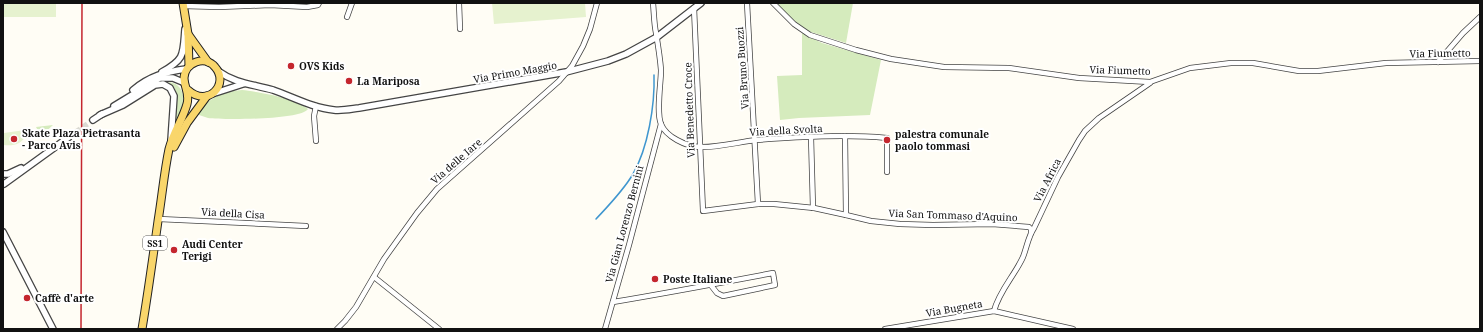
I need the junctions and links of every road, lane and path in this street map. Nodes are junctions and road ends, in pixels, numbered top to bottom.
1 (319, 3) edge
2 (352, 3) edge
3 (459, 3) edge
4 (597, 3) edge
5 (653, 3) edge
6 (701, 3) edge
7 (747, 3) edge
8 (773, 3) edge
9 (183, 4) edge
10 (694, 8) junction
11 (347, 17) dead end
12 (1480, 17) edge
13 (186, 19) junction
14 (460, 29) dead end
15 (188, 34) junction
16 (657, 37) junction
17 (1480, 61) edge
18 (208, 62) junction
19 (1438, 62) junction
20 (188, 68) junction
21 (218, 71) junction
22 (566, 72) junction
23 (155, 76) junction
24 (1150, 82) junction
25 (243, 84) junction
26 (186, 86) junction
27 (209, 95) junction
28 (123, 100) junction
29 (316, 106) junction
30 (100, 116) junction
31 (93, 120) tunnel mouth
32 (661, 124) junction
33 (845, 136) junction
34 (69, 137) tunnel mouth
35 (811, 137) junction
36 (756, 140) junction
37 (316, 141) dead end
38 (171, 144) junction
39 (700, 147) junction
40 (168, 158) junction
41 (29, 165) junction
42 (886, 172) dead end
43 (3, 174) edge
44 (3, 184) edge
45 (758, 204) junction
46 (813, 208) junction
47 (703, 211) joint
48 (846, 214) junction
49 (159, 219) junction
50 (306, 226) dead end
51 (3, 232) edge
52 (1031, 233) junction
53 (374, 277) junction
54 (710, 284) junction
55 (613, 302) junction
56 (994, 311) junction
57 (53, 329) edge
58 (142, 329) edge
59 (337, 329) edge
60 (439, 329) edge
61 (605, 329) edge
62 (885, 329) edge
63 (1073, 329) edge

1 - 9 street
2 - 11 street
3 - 14 street
4 - 22 street, Via delle Iare
5 - 16 street, Via Gian Lorenzo Bernini
6 - 10 street, Via Primo Maggio
7 - 36 street, Via Bruno Buozzi
8 - 24 street, Via Fiumetto
9 - 13 main road
10 - 16 street, Via Primo Maggio
10 - 39 street, Via Benedetto Croce
12 - 19 street
13 - 15 main road
13 - 23 street
15 - 18 main road
15 - 20 main road
16 - 22 street, Via Primo Maggio
16 - 32 street, Via Gian Lorenzo Bernini
17 - 19 street, Via Fiumetto
18 - 20 main road
18 - 21 main road
19 - 24 street, Via Fiumetto
20 - 23 street
20 - 26 main road
21 - 25 street, Via Primo Maggio
21 - 27 main road
22 - 29 street, Via Primo Maggio
22 - 53 street, Via delle Iare
23 - 28 street
24 - 52 street, Via Africa
25 - 27 street, Via Primo Maggio
25 - 29 street, Via Primo Maggio
26 - 27 main road
26 - 28 street
26 - 38 main road
27 - 40 main road, SS1
28 - 30 street
29 - 37 street
30 - 31 street
30 - 38 street
32 - 39 street, Via della Svolta
32 - 55 street, Via Gian Lorenzo Bernini
33 - 35 street, Via della Svolta
33 - 42 street, Via della Svolta
33 - 48 street
34 - 41 street
35 - 36 street, Via della Svolta
35 - 46 street
36 - 39 street, Via della Svolta
36 - 45 street, Via Bruno Buozzi
38 - 40 main road
39 - 47 street, Via Benedetto Croce
40 - 49 main road, SS1
41 - 43 street
41 - 44 street
45 - 46 street, Via San Tommaso d'Aquino
45 - 47 street, Via San Tommaso d'Aquino
46 - 48 street, Via San Tommaso d'Aquino
48 - 52 street, Via San Tommaso d'Aquino
49 - 50 street, Via della Cisa
49 - 58 main road, SS1
51 - 57 street
52 - 56 street, Via Africa
53 - 59 street, Via delle Iare
53 - 60 street
54 - 54 street
54 - 55 street
55 - 61 street, Via Gian Lorenzo Bernini
56 - 62 street, Via Bugneta
56 - 63 street, Via Bugneta

